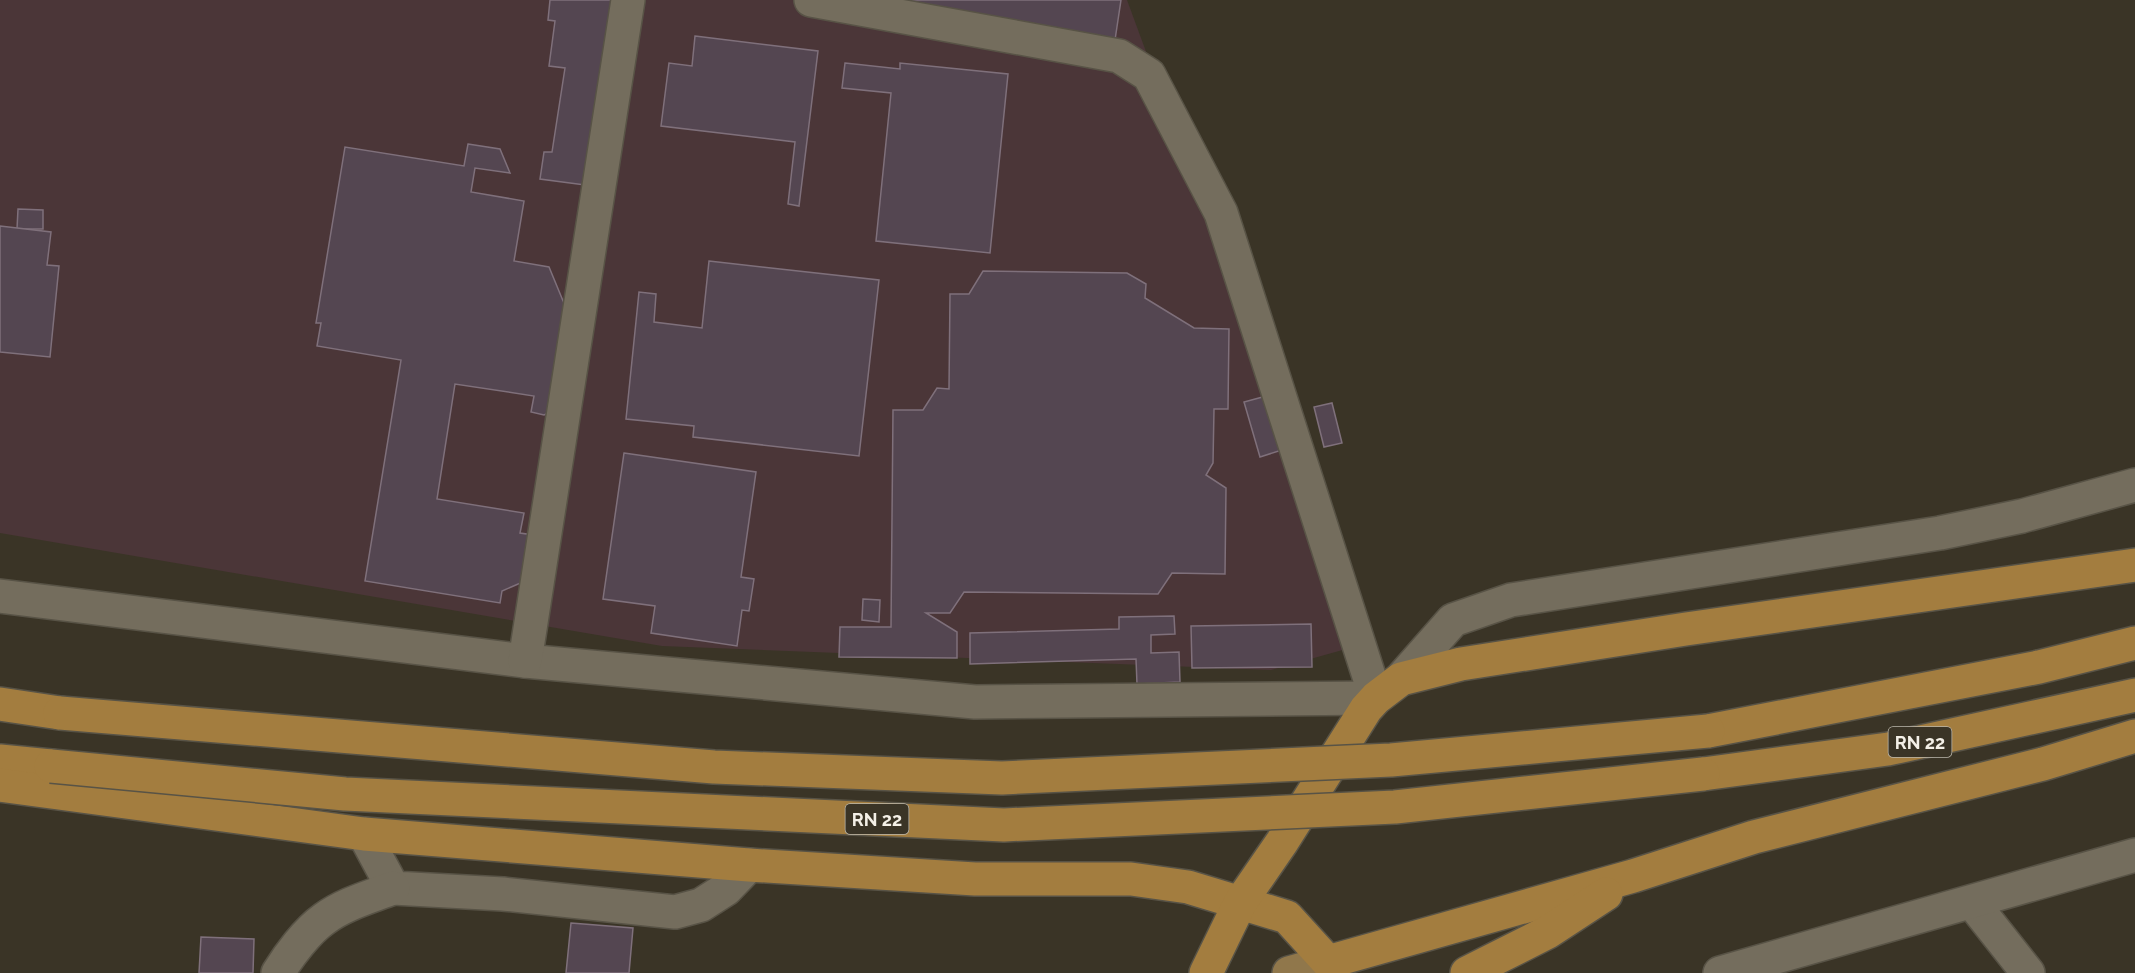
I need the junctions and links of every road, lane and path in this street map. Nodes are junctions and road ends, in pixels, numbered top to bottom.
1 (628, 0) edge
2 (812, 0) edge
3 (2135, 485) edge
4 (2135, 565) edge
5 (0, 596) edge
6 (2135, 643) edge
7 (525, 661) junction
8 (1389, 688) junction
9 (2135, 696) edge
10 (0, 704) edge
11 (2135, 736) edge
12 (0, 761) edge
13 (0, 785) edge
14 (364, 834) junction
15 (2135, 855) edge
16 (749, 865) junction
17 (1633, 876) junction
18 (393, 888) junction
19 (1972, 902) junction
20 (1240, 903) junction
21 (1330, 967) edge
22 (278, 973) edge
23 (1206, 973) edge
24 (1289, 973) edge
25 (1467, 973) edge
26 (1720, 973) edge
27 (2028, 973) edge

1 - 7 street
2 - 8 street
3 - 8 street
4 - 8 highway
5 - 7 street
6 - 10 highway, bridge
7 - 8 street
8 - 20 highway
9 - 12 highway, RN 22, bridge
11 - 17 highway
13 - 14 highway
14 - 16 highway
14 - 18 street
15 - 19 street
16 - 18 street
16 - 20 highway
17 - 21 highway
17 - 25 highway
18 - 22 street
19 - 26 street
19 - 27 street
20 - 21 highway
20 - 23 highway
21 - 24 main road

